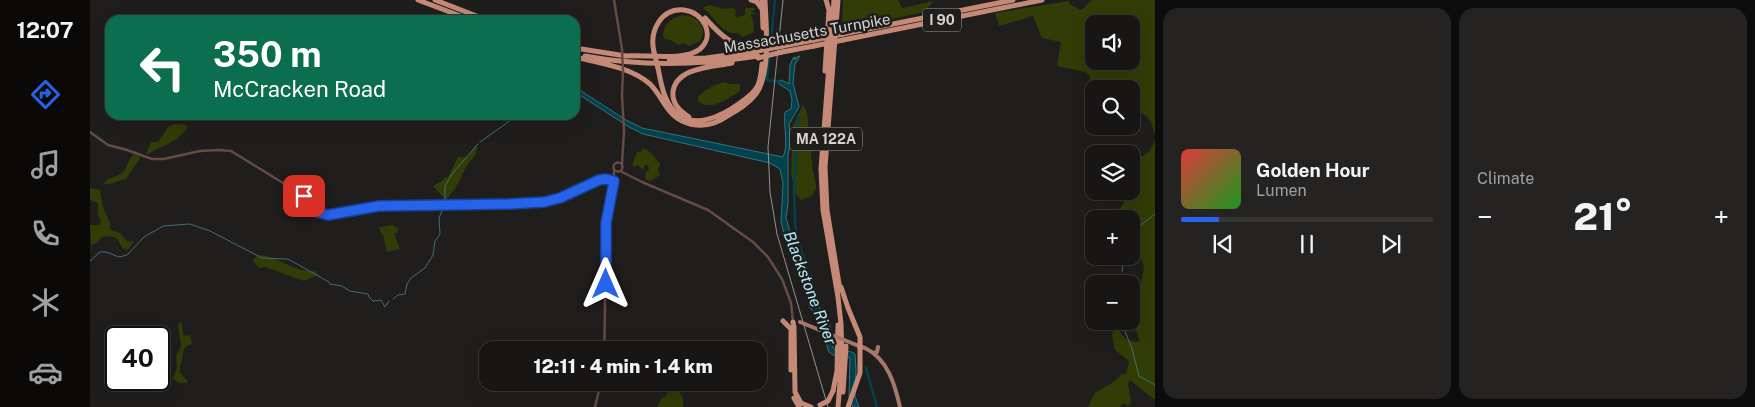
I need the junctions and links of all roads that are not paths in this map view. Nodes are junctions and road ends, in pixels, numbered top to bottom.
1 (418, 0) edge
2 (434, 0) edge
3 (614, 0) edge
4 (752, 0) edge
5 (764, 0) edge
6 (826, 0) edge
7 (837, 0) edge
8 (1013, 0) edge
9 (1042, 0) edge
10 (762, 11) junction
11 (458, 15) edge
12 (474, 15) edge
13 (843, 37) junction
14 (580, 49) edge
15 (782, 49) junction
16 (653, 52) junction
17 (759, 53) junction
18 (580, 56) edge
19 (624, 56) junction
20 (580, 57) edge
21 (657, 67) junction
22 (670, 112) junction
23 (699, 121) junction
24 (823, 125) junction
25 (90, 132) edge
26 (621, 156) junction
27 (617, 162) junction
28 (622, 165) junction
29 (614, 169) junction
30 (620, 171) junction
31 (628, 174) junction
32 (614, 180) junction
33 (839, 277) junction
34 (783, 322) dead end
35 (792, 322) junction
36 (791, 329) junction
37 (604, 341) edge
38 (860, 347) junction
39 (878, 347) dead end
40 (842, 348) junction
41 (869, 352) junction
42 (882, 356) dead end
43 (860, 357) junction
44 (842, 358) junction
45 (883, 364) junction
46 (893, 384) junction
47 (598, 391) edge
48 (594, 407) edge
49 (799, 407) edge
50 (812, 407) edge
51 (840, 407) edge
52 (848, 407) edge
53 (900, 407) edge

1 - 11 highway
2 - 12 highway
3 - 26 street, bridge
4 - 10 highway
5 - 10 highway
5 - 22 highway
6 - 24 highway
7 - 24 highway, MA 122A
7 - 33 highway, MA 122A
8 - 13 highway, Massachusetts Turnpike / I 90
9 - 13 highway, Massachusetts Turnpike / I 90
10 - 23 highway
13 - 15 highway, Massachusetts Turnpike / I 90, bridge
14 - 19 highway, Massachusetts Turnpike / I 90
15 - 17 highway, bridge
15 - 17 highway, Massachusetts Turnpike / I 90, bridge
16 - 17 highway
16 - 19 highway
16 - 21 highway, bridge
17 - 18 highway, Massachusetts Turnpike / I 90
17 - 19 highway, Massachusetts Turnpike / I 90
17 - 23 highway
20 - 22 highway
21 - 22 highway
21 - 23 highway
24 - 40 highway, MA 122A
25 - 32 street
26 - 27 street
26 - 28 street
27 - 28 street
27 - 29 street
28 - 30 street
28 - 31 street
29 - 30 street
29 - 32 street
30 - 31 street
30 - 32 street
31 - 35 street
32 - 37 street
33 - 38 highway, MA 122A
33 - 40 highway
34 - 36 highway
35 - 36 highway
35 - 38 main road, bridge
35 - 50 highway, MA 122A
36 - 49 highway
38 - 41 main road
38 - 43 highway
39 - 41 main road
40 - 44 highway, MA 122A
41 - 43 highway
41 - 45 main road
41 - 46 main road
42 - 45 main road
43 - 52 highway
44 - 50 highway, MA 122A, bridge
44 - 51 highway
45 - 46 main road
46 - 53 main road
47 - 48 street

